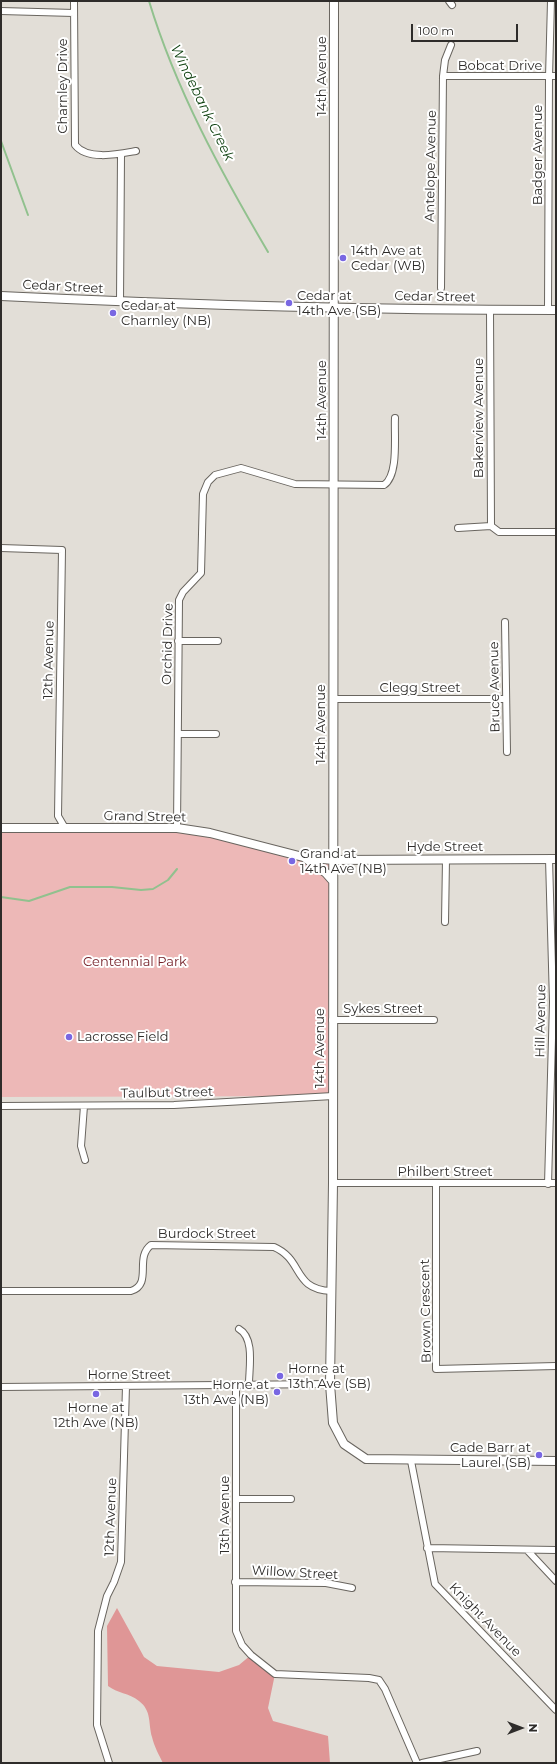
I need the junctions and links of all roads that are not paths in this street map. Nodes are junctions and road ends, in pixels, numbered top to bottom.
1 (74, 1) edge
2 (334, 1) edge
3 (551, 1) edge
4 (1, 12) edge
5 (74, 13) junction
6 (451, 45) dead end
7 (443, 76) junction
8 (556, 76) edge
9 (549, 77) junction
10 (136, 151) dead end
11 (121, 154) junction
12 (441, 288) dead end
13 (1, 296) edge
14 (120, 302) junction
15 (334, 308) junction
16 (490, 310) junction
17 (552, 310) edge
18 (395, 418) dead end
19 (334, 485) junction
20 (491, 526) junction
21 (458, 528) dead end
22 (556, 532) edge
23 (1, 548) edge
24 (505, 622) dead end
25 (178, 641) junction
26 (218, 641) dead end
27 (334, 699) junction
28 (506, 699) junction
29 (178, 734) junction
30 (216, 734) dead end
31 (507, 752) dead end
32 (1, 828) edge
33 (65, 828) junction
34 (177, 828) junction
35 (303, 857) junction
36 (333, 860) junction
37 (446, 860) junction
38 (552, 860) edge
39 (333, 881) junction
40 (445, 922) dead end
41 (332, 1020) junction
42 (434, 1020) dead end
43 (333, 1096) junction
44 (1, 1106) edge
45 (84, 1106) junction
46 (85, 1160) dead end
47 (333, 1183) junction
48 (436, 1183) junction
49 (548, 1184) junction
50 (556, 1184) edge
51 (1, 1291) edge
52 (331, 1291) junction
53 (239, 1329) dead end
54 (556, 1366) edge
55 (249, 1384) junction
56 (330, 1384) junction
57 (236, 1385) junction
58 (1, 1386) edge
59 (126, 1386) junction
60 (411, 1460) junction
61 (556, 1461) edge
62 (236, 1499) junction
63 (291, 1499) dead end
64 (427, 1548) junction
65 (527, 1550) junction
66 (556, 1550) edge
67 (556, 1581) edge
68 (236, 1582) junction
69 (352, 1588) dead end
70 (556, 1710) edge
71 (477, 1751) dead end
72 (109, 1763) edge
73 (417, 1763) edge
74 (422, 1763) edge

1 - 5 street, Charnley Drive
2 - 15 street, 14th Avenue
3 - 9 street, Badger Avenue
4 - 5 street
5 - 11 street, Charnley Drive
6 - 7 street, Antelope Avenue
7 - 9 street, Bobcat Drive
7 - 12 street, Antelope Avenue
8 - 9 street, Bobcat Drive
9 - 17 street, Badger Avenue
10 - 11 street, Charnley Drive
11 - 14 street
13 - 14 street, Cedar Street
14 - 15 street, Cedar Street
15 - 16 street, Cedar Street
15 - 19 street, 14th Avenue
16 - 17 street, Cedar Street
16 - 20 street, Bakerview Avenue
18 - 19 street, Orchid Drive
19 - 25 street, Orchid Drive
19 - 27 street, 14th Avenue
20 - 21 street
20 - 22 street
23 - 33 street, 12th Avenue
24 - 28 street, Bruce Avenue
25 - 26 street
25 - 29 street, Orchid Drive
27 - 28 street, Clegg Street
27 - 36 street, 14th Avenue
28 - 31 street, Bruce Avenue
29 - 30 street
29 - 34 street, Orchid Drive
32 - 33 street, Grand Street
33 - 34 street, Grand Street
34 - 35 street, Grand Street
35 - 36 street, Grand Street
35 - 39 street
36 - 37 street, Hyde Street
36 - 39 street, 14th Avenue
37 - 38 street, Hyde Street
37 - 40 street
38 - 49 street, Hill Avenue
39 - 41 street, 14th Avenue
41 - 42 street, Sykes Street
41 - 43 street, 14th Avenue
43 - 45 street, Taulbut Street
43 - 47 street, 14th Avenue
44 - 45 street, Taulbut Street
45 - 46 street
47 - 48 street, Philbert Street
47 - 52 street, 14th Avenue
48 - 49 street, Philbert Street
48 - 54 street, Brown Crescent
49 - 50 street, Philbert Street
51 - 52 street, Burdock Street
52 - 56 street, 14th Avenue
53 - 55 street
55 - 56 street, Horne Street
55 - 57 street, Horne Street
56 - 60 street, 14th Avenue
57 - 59 street, Horne Street
57 - 62 street, 13th Avenue
58 - 59 street, Horne Street
59 - 72 street, 12th Avenue
60 - 61 street
60 - 64 street, Knight Avenue
62 - 63 street
62 - 68 street, 13th Avenue
64 - 65 street
64 - 70 street, Knight Avenue
65 - 66 street
65 - 67 street
68 - 69 street, Willow Street
68 - 73 street, 13th Avenue
71 - 74 street

